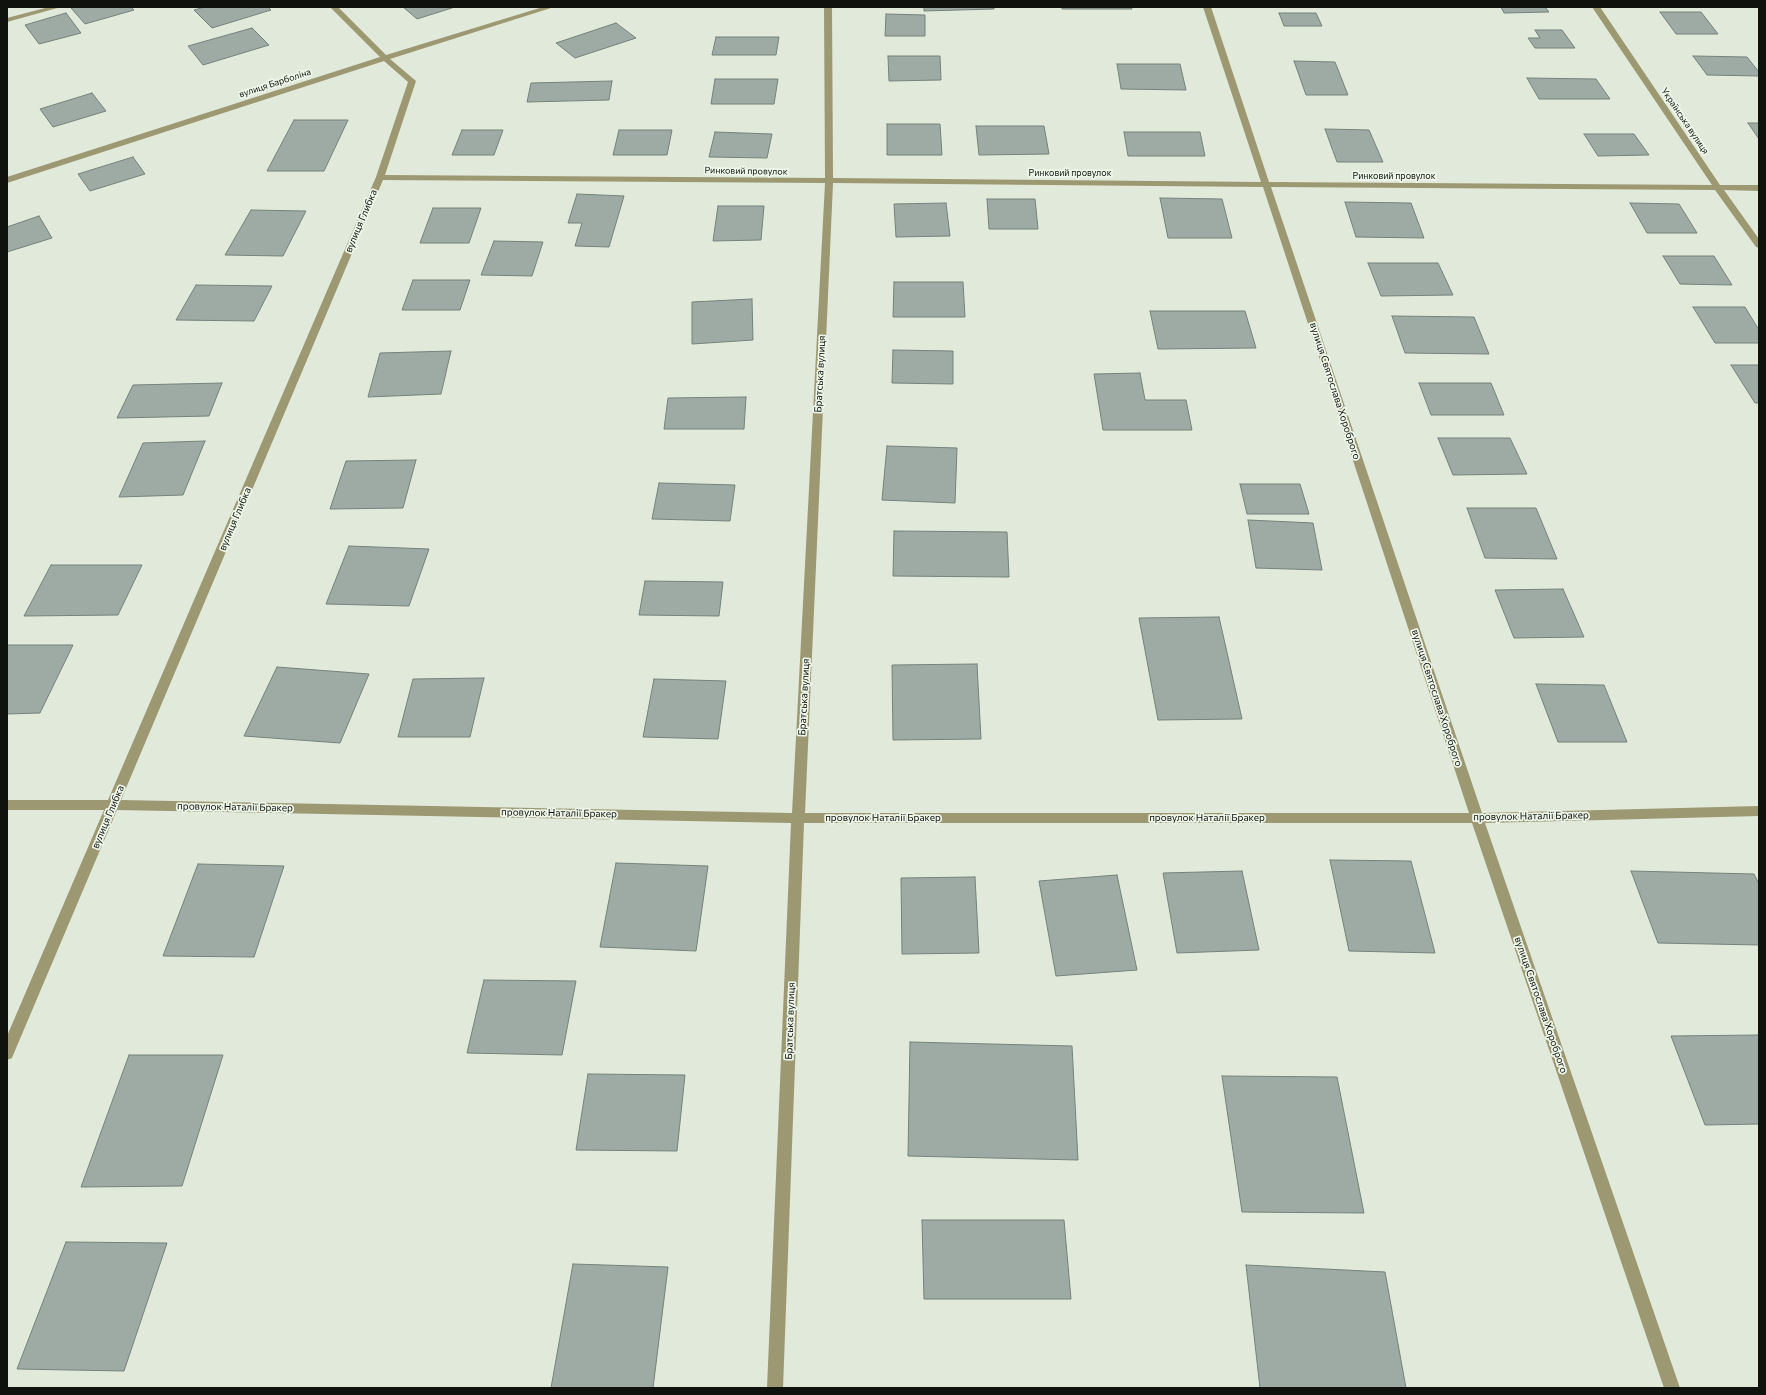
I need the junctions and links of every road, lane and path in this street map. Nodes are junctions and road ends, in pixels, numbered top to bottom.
1 (57, 7) edge
2 (334, 7) edge
3 (550, 7) edge
4 (828, 7) edge
5 (1207, 7) edge
6 (1596, 7) edge
7 (7, 20) edge
8 (385, 58) junction
9 (380, 177) junction
10 (7, 180) edge
11 (829, 182) junction
12 (1267, 185) junction
13 (1718, 188) junction
14 (1759, 188) edge
15 (1759, 245) edge
16 (7, 805) edge
17 (114, 805) junction
18 (1759, 811) edge
19 (798, 818) junction
20 (1477, 818) junction
21 (7, 1053) edge
22 (775, 1388) edge
23 (1672, 1388) edge

1 - 7 street
2 - 8 street, вулиця Глибка
3 - 8 street, вулиця Барболіна
4 - 11 street, Братська вулиця
5 - 12 street, вулиця Святослава Хороброго
6 - 13 street, Українська вулиця
8 - 9 street, вулиця Глибка
8 - 10 street, вулиця Барболіна
9 - 11 street, Ринковий провулок
9 - 17 street, вулиця Глибка
11 - 12 street, Ринковий провулок
11 - 19 street, Братська вулиця
12 - 13 street, Ринковий провулок
12 - 20 street, вулиця Святослава Хороброго
13 - 14 street, Ринковий провулок
13 - 15 street, Українська вулиця
16 - 17 street, провулок Наталії Бракер
17 - 19 street, провулок Наталії Бракер
17 - 21 street, вулиця Глибка
18 - 20 street, провулок Наталії Бракер
19 - 20 street, провулок Наталії Бракер
19 - 22 street, Братська вулиця
20 - 23 street, вулиця Святослава Хороброго

